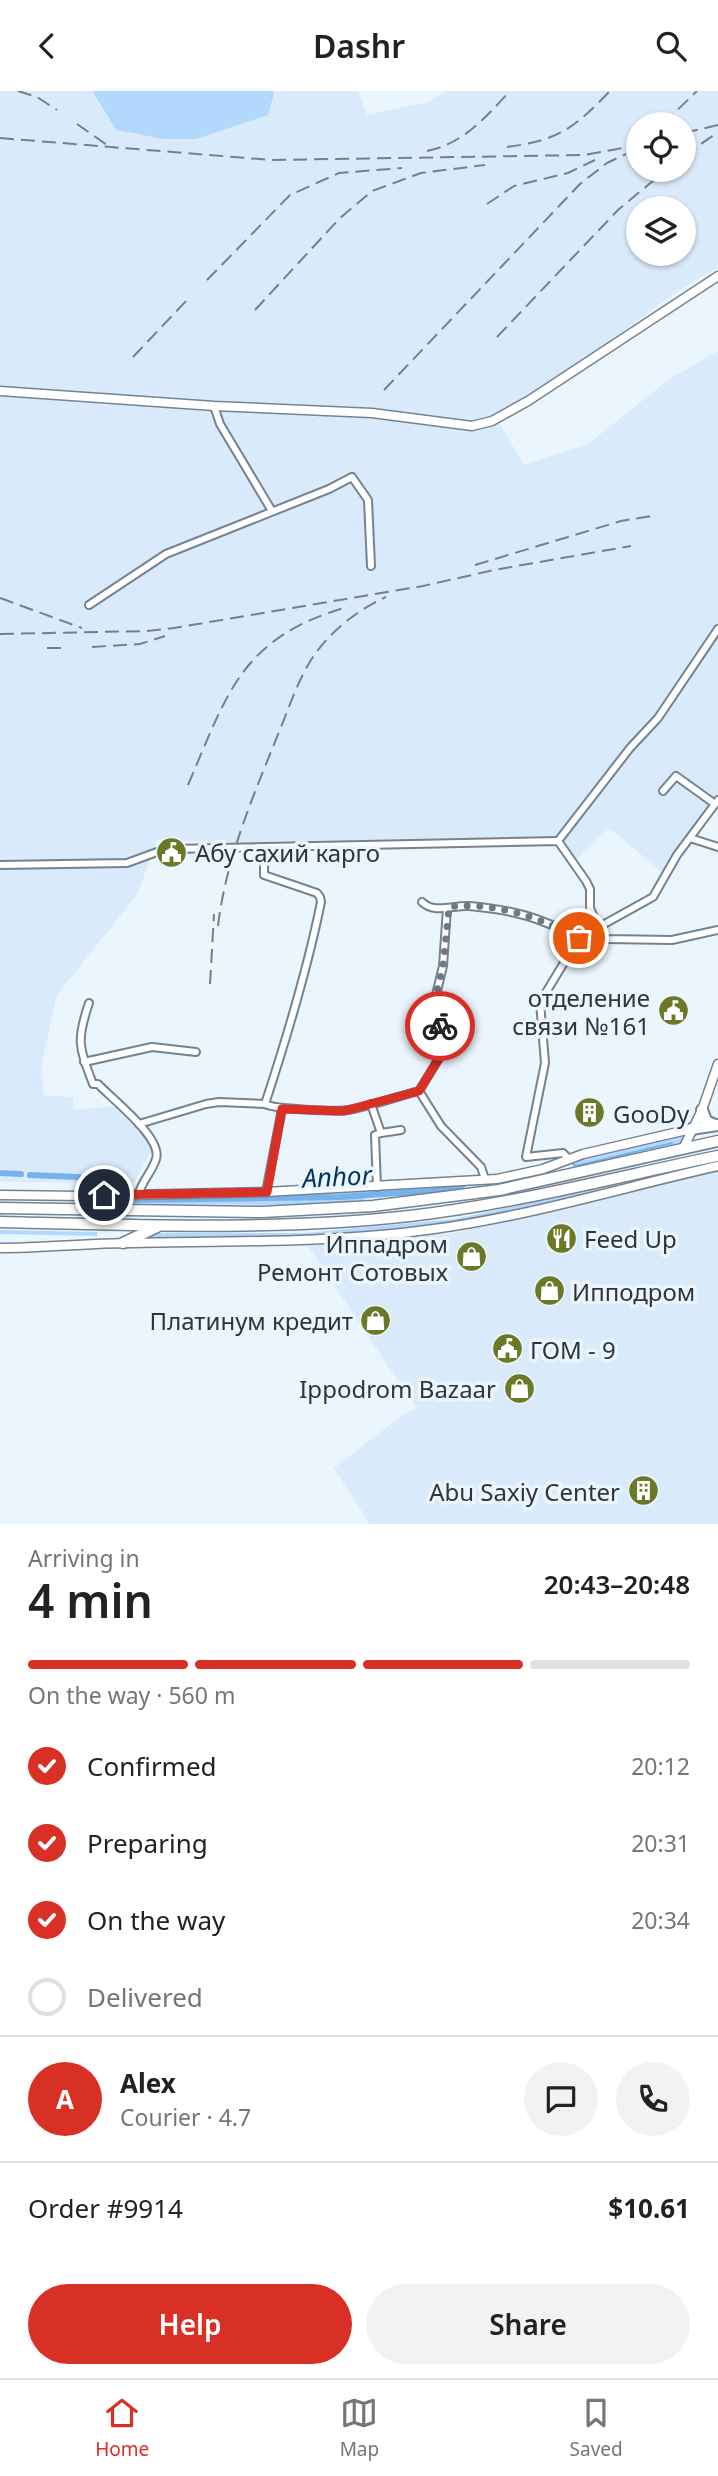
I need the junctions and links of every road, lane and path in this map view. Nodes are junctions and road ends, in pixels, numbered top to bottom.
1 (718, 275) edge
2 (0, 391) edge
3 (214, 406) junction
4 (272, 512) junction
5 (371, 566) dead end
6 (89, 605) dead end
7 (718, 629) edge
8 (663, 791) dead end
9 (717, 802) edge
10 (690, 838) junction
11 (558, 841) junction
12 (718, 847) edge
13 (264, 849) junction
14 (0, 865) edge
15 (422, 902) dead end
16 (447, 908) junction
17 (599, 927) junction
18 (718, 930) edge
19 (602, 936) junction
20 (579, 938) junction
21 (545, 994) dead end
22 (540, 1002) dead end
23 (89, 1003) dead end
24 (196, 1052) dead end
25 (84, 1062) junction
26 (718, 1064) edge
27 (419, 1091) junction
28 (265, 1104) junction
29 (371, 1104) junction
30 (282, 1109) junction
31 (702, 1110) junction
32 (139, 1123) junction
33 (718, 1125) edge
34 (691, 1129) junction
35 (401, 1130) dead end
36 (381, 1133) junction
37 (718, 1141) edge
38 (683, 1149) junction
39 (718, 1156) edge
40 (569, 1159) junction
41 (688, 1162) junction
42 (718, 1165) edge
43 (681, 1174) junction
44 (485, 1179) junction
45 (377, 1187) junction
46 (267, 1192) junction
47 (138, 1193) junction
48 (0, 1195) edge
49 (83, 1196) junction
50 (0, 1208) edge
51 (64, 1210) junction
52 (99, 1210) junction
53 (262, 1212) junction
54 (0, 1222) edge
55 (65, 1224) junction
56 (159, 1226) junction
57 (262, 1226) junction
58 (123, 1243) junction
59 (0, 1248) edge

1 - 3 street
2 - 3 street
3 - 4 street
4 - 5 street
4 - 6 street
7 - 11 street
8 - 9 street
9 - 10 street
10 - 12 street
10 - 17 street
11 - 13 street
11 - 17 street
13 - 14 street
13 - 28 street
15 - 16 street
16 - 20 street
16 - 27 street
17 - 19 street
18 - 19 street
19 - 20 street
20 - 21 street
22 - 40 street
23 - 25 street
24 - 25 street
25 - 32 street
26 - 31 street
27 - 29 street
27 - 44 street
28 - 30 street
28 - 32 street
29 - 30 street
29 - 36 street
30 - 46 street
31 - 33 highway
31 - 34 street
32 - 47 street
33 - 34 highway
34 - 38 street
34 - 40 street
35 - 36 street
36 - 45 street
37 - 38 main road
38 - 53 main road
39 - 41 main road
40 - 44 street
41 - 43 main road
41 - 57 main road
42 - 43 street
43 - 58 street
44 - 45 street
45 - 46 street
46 - 47 street
47 - 49 street
48 - 49 street
49 - 52 main road
50 - 51 main road
51 - 52 main road
51 - 55 main road
52 - 53 main road
53 - 57 main road
54 - 55 main road
55 - 56 main road
56 - 57 main road
56 - 58 main road
58 - 59 street

